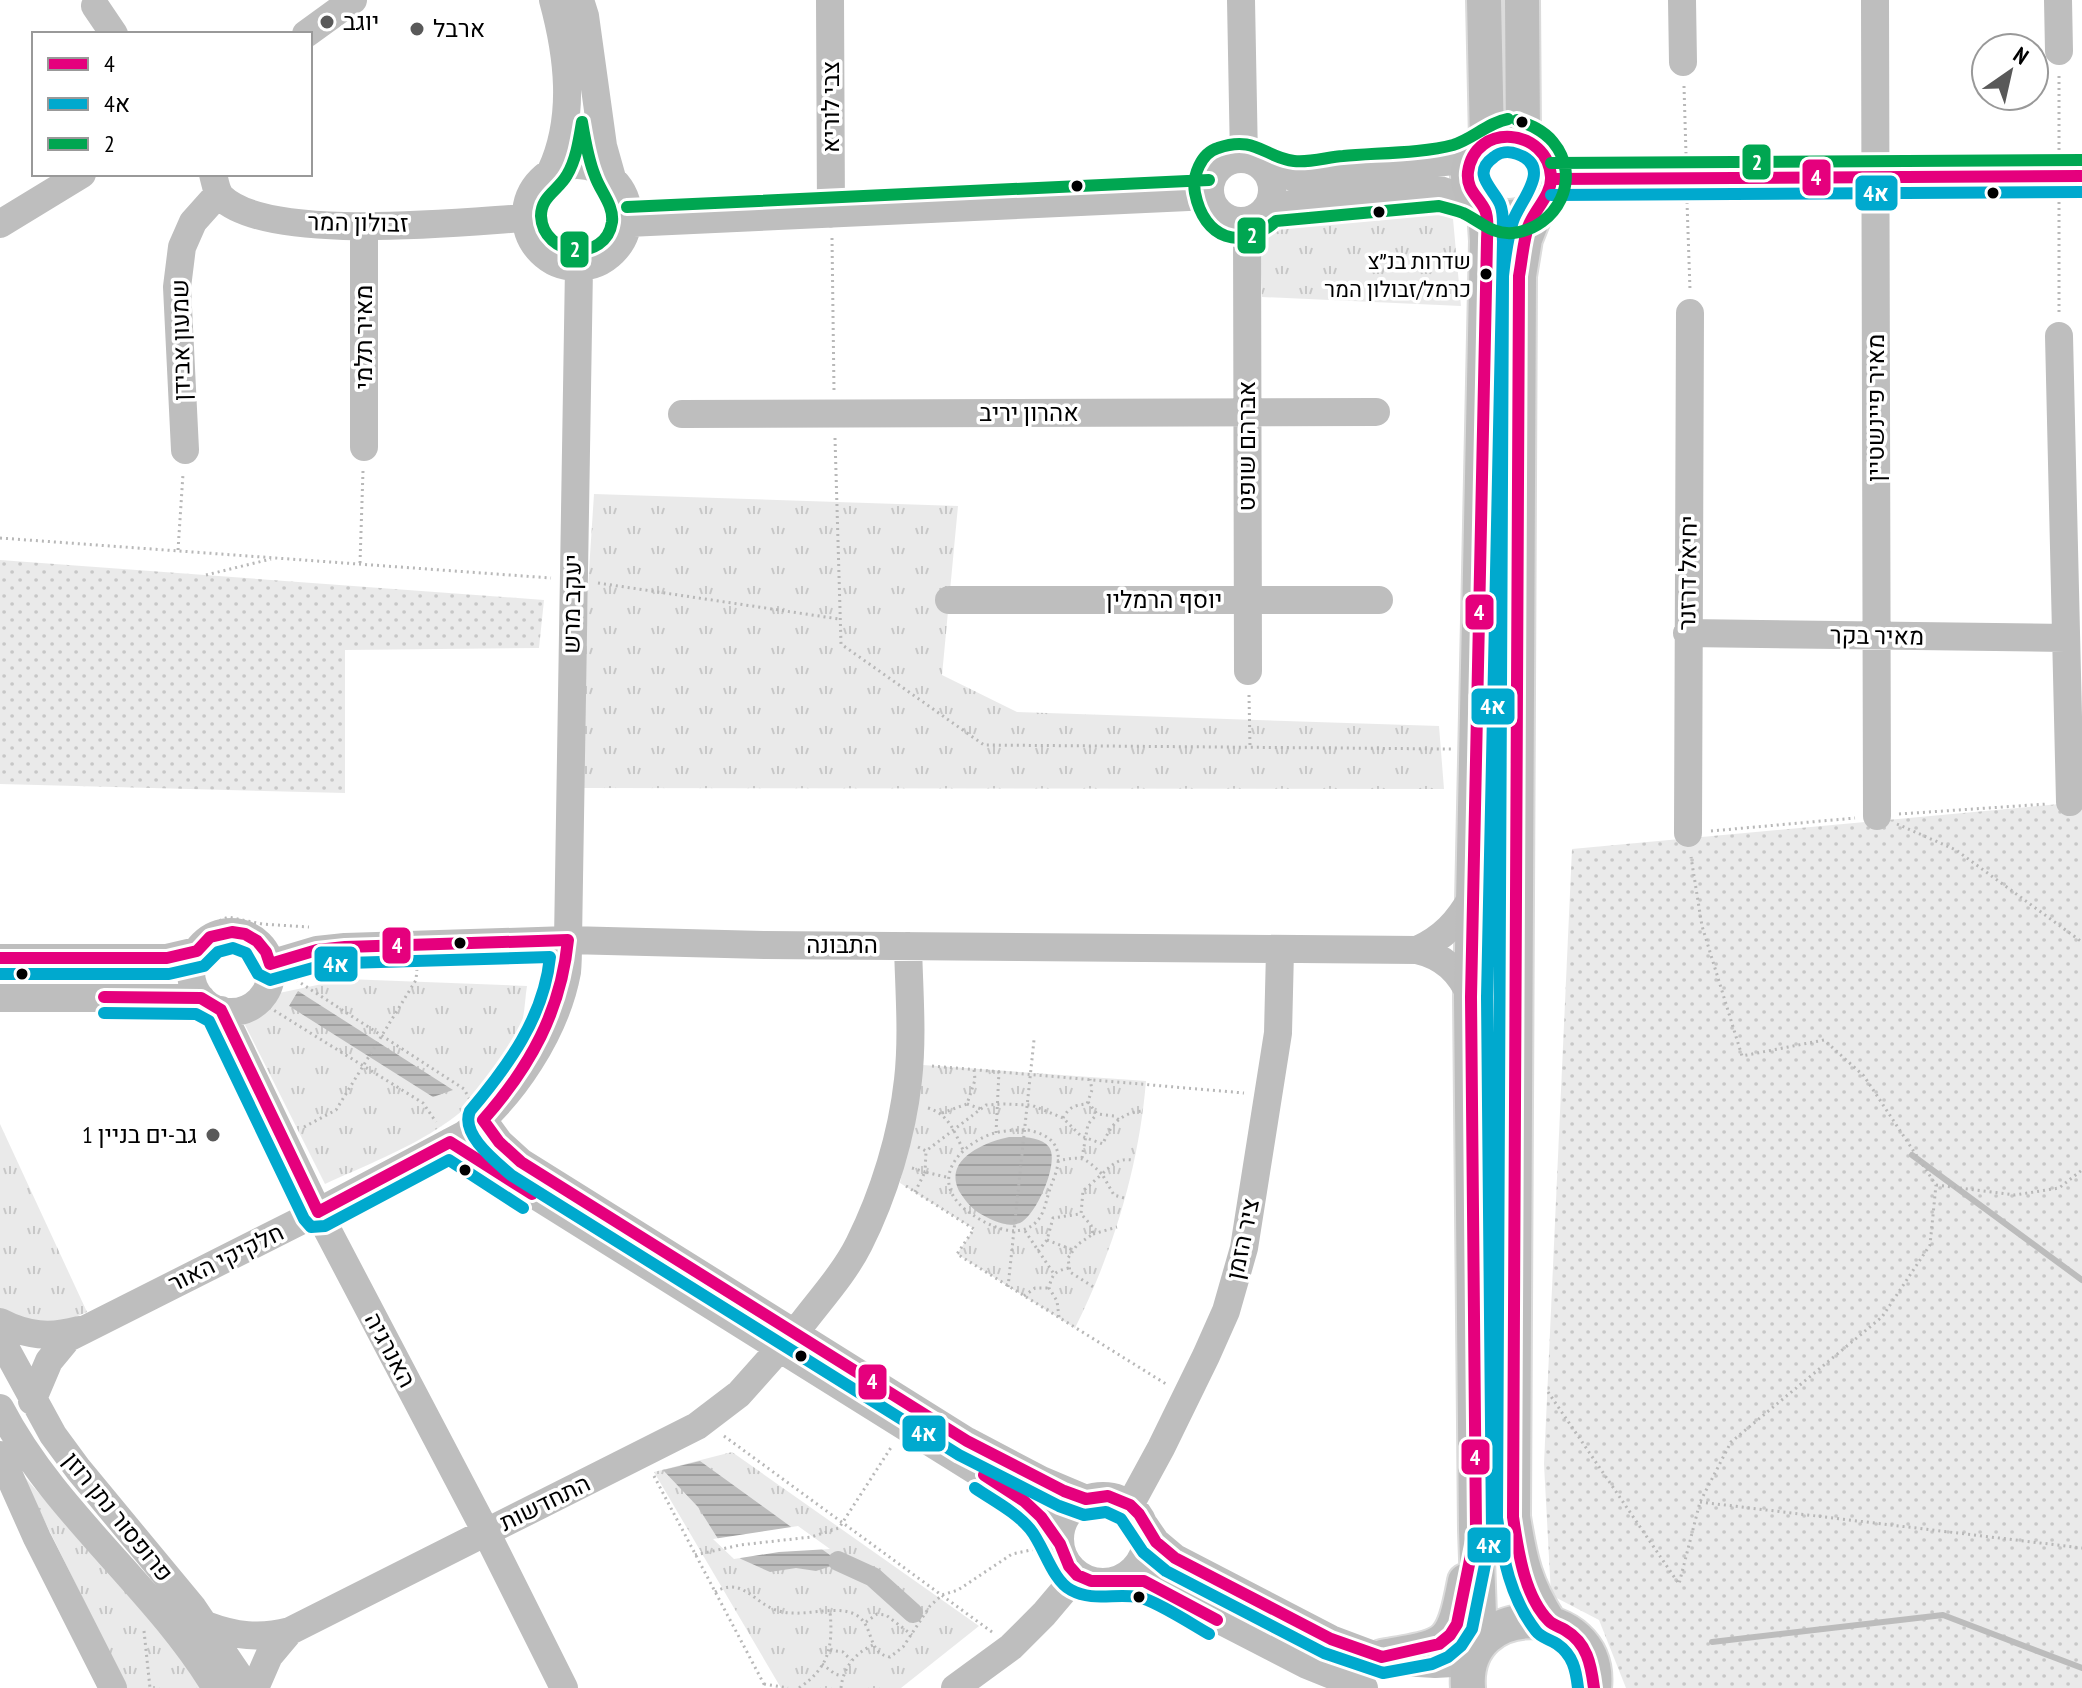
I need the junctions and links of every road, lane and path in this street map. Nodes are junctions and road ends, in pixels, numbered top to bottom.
1 (553, 0) edge
2 (580, 0) edge
3 (830, 0) edge
4 (1241, 0) edge
5 (1484, 0) edge
6 (1522, 0) edge
7 (1682, 0) edge
8 (1875, 0) edge
9 (2058, 0) edge
10 (337, 5) edge
11 (95, 6) dead end
12 (113, 32) edge
13 (308, 32) edge
14 (2059, 51) dead end
15 (1683, 62) dead end
16 (1523, 137) junction
17 (1480, 148) junction
18 (1253, 163) junction
19 (551, 171) junction
20 (79, 176) edge
21 (2082, 176) edge
22 (1875, 177) junction
23 (612, 178) junction
24 (216, 184) edge
25 (1544, 192) junction
26 (1210, 196) junction
27 (1481, 206) junction
28 (831, 214) junction
29 (1258, 214) junction
30 (525, 218) junction
31 (628, 223) junction
32 (364, 227) junction
33 (1, 229) edge
34 (579, 267) junction
35 (1690, 313) dead end
36 (2059, 336) dead end
37 (1247, 412) junction
38 (1376, 412) dead end
39 (682, 414) dead end
40 (364, 447) joint
41 (185, 450) joint
42 (0, 538) edge
43 (178, 551) junction
44 (275, 558) junction
45 (360, 564) junction
46 (206, 575) dead end
47 (572, 579) junction
48 (949, 600) dead end
49 (1248, 600) junction
50 (1379, 600) dead end
51 (839, 619) dead end
52 (1687, 633) junction
53 (1876, 636) junction
54 (2066, 638) junction
55 (1248, 671) joint
56 (1250, 747) dead end
57 (2070, 802) joint
58 (1877, 816) junction
59 (1688, 833) junction
60 (1472, 897) junction
61 (313, 927) dead end
62 (568, 940) junction
63 (198, 941) junction
64 (2082, 942) edge
65 (419, 945) junction
66 (908, 946) junction
67 (1417, 950) junction
68 (1280, 951) junction
69 (0, 958) edge
70 (270, 964) junction
71 (1471, 997) junction
72 (0, 998) edge
73 (259, 1001) junction
74 (211, 1004) junction
75 (383, 1034) junction
76 (1034, 1040) dead end
77 (923, 1065) dead end
78 (363, 1066) junction
79 (974, 1069) junction
80 (999, 1071) junction
81 (1030, 1073) junction
82 (1090, 1079) junction
83 (1268, 1097) junction
84 (1088, 1102) junction
85 (904, 1103) junction
86 (967, 1104) junction
87 (997, 1104) junction
88 (1027, 1105) junction
89 (981, 1109) junction
90 (1143, 1111) dead end
91 (942, 1113) junction
92 (1097, 1114) junction
93 (1063, 1118) junction
94 (483, 1120) junction
95 (1119, 1120) junction
96 (953, 1128) junction
97 (1025, 1130) junction
98 (996, 1133) junction
99 (897, 1136) junction
100 (283, 1138) junction
101 (1086, 1138) junction
102 (450, 1142) junction
103 (964, 1152) junction
104 (1082, 1158) junction
105 (1132, 1160) dead end
106 (1057, 1161) junction
107 (2082, 1170) edge
108 (1102, 1174) junction
109 (950, 1178) junction
110 (882, 1185) junction
111 (1936, 1185) junction
112 (915, 1192) junction
113 (1124, 1198) dead end
114 (318, 1212) junction
115 (1042, 1212) junction
116 (1081, 1214) junction
117 (1053, 1218) junction
118 (979, 1220) junction
119 (1117, 1227) dead end
120 (974, 1229) junction
121 (1014, 1230) junction
122 (1025, 1231) dead end
123 (1093, 1234) junction
124 (1047, 1240) junction
125 (1073, 1250) junction
126 (1038, 1251) junction
127 (1069, 1268) junction
128 (1054, 1274) junction
129 (1008, 1287) junction
130 (1049, 1288) junction
131 (1095, 1288) dead end
132 (1024, 1297) junction
133 (1059, 1318) junction
134 (0, 1322) edge
135 (83, 1329) junction
136 (0, 1338) edge
137 (787, 1341) junction
138 (1170, 1387) dead end
139 (1548, 1392) dead end
140 (32, 1401) junction
141 (0, 1408) edge
142 (704, 1421) junction
143 (893, 1443) dead end
144 (0, 1455) edge
145 (643, 1455) junction
146 (1086, 1499) junction
147 (1700, 1502) junction
148 (1137, 1515) junction
149 (842, 1523) junction
150 (1476, 1530) junction
151 (486, 1532) junction
152 (1060, 1544) junction
153 (2082, 1548) edge
154 (695, 1555) junction
155 (1077, 1575) junction
156 (1119, 1580) junction
157 (715, 1592) junction
158 (942, 1595) junction
159 (830, 1611) junction
160 (866, 1622) junction
161 (1549, 1622) junction
162 (206, 1625) junction
163 (144, 1630) dead end
164 (290, 1631) junction
165 (912, 1635) junction
166 (873, 1645) junction
167 (1011, 1647) junction
168 (830, 1650) junction
169 (1382, 1657) junction
170 (852, 1661) junction
171 (822, 1664) junction
172 (1473, 1665) edge
173 (843, 1676) junction
174 (765, 1686) edge
175 (113, 1688) edge
176 (150, 1688) edge
177 (216, 1688) edge
178 (247, 1688) edge
179 (255, 1688) edge
180 (564, 1688) edge
181 (788, 1688) edge
182 (799, 1688) edge
183 (841, 1688) edge
184 (955, 1688) edge
185 (1364, 1688) edge
186 (1594, 1688) edge

1 - 19 street
2 - 23 street
3 - 28 street, צבי לוריא
4 - 18 street
5 - 17 main road
6 - 16 main road
7 - 15 street
8 - 22 street, מאיר פיינשטיין
9 - 14 street
10 - 13 street
11 - 12 street
16 - 17 main road
16 - 25 main road
17 - 18 street
17 - 27 main road
18 - 26 street
18 - 29 street
19 - 23 street
19 - 30 street
20 - 33 street
21 - 22 street
22 - 25 street
22 - 53 street, מאיר פיינשטיין
23 - 31 street
24 - 32 street, זבולון המר
24 - 41 street, שמעון אבידן
25 - 27 main road
25 - 161 main road
26 - 28 street
26 - 29 street
27 - 29 street
27 - 60 main road
28 - 31 street
29 - 37 street, אברהם שופט
30 - 32 street, זבולון המר
30 - 34 street
31 - 34 street
32 - 40 street, מאיר תלמי
34 - 47 street, יעקב מרש
35 - 52 street, יחיאל דרזנר
36 - 54 street
37 - 38 street, אהרון יריב
37 - 39 street, אהרון יריב
37 - 49 street, אברהם שופט
40 - 45 path
41 - 43 path
42 - 43 path
43 - 44 path
44 - 45 path
44 - 46 path
45 - 47 path
47 - 51 path
47 - 62 street, יעקב מרש
48 - 49 street, יוסף הרמלין
49 - 50 street, יוסף הרמלין
49 - 55 street, אברהם שופט
52 - 53 street, מאיר בקר
52 - 59 street, יחיאל דרזנר
53 - 54 street, מאיר בקר
53 - 58 street, מאיר פיינשטיין
54 - 57 street
55 - 56 path
57 - 58 path
58 - 59 path
58 - 64 path
59 - 111 path
60 - 67 street
60 - 71 main road
61 - 63 path
62 - 65 street, התבונה
62 - 66 street, התבונה
62 - 94 street, חלקיקי האור
63 - 69 street
63 - 70 street
63 - 74 street
65 - 70 street, התבונה
65 - 75 path
66 - 68 street, התבונה
66 - 85 street, התחדשות
67 - 68 street, התבונה
67 - 71 street, התבונה
68 - 83 street, ציר הזמן
70 - 73 street
70 - 75 path
71 - 150 main road
72 - 74 street
73 - 74 street
73 - 78 path
74 - 100 street, האנרגיה
75 - 78 path
75 - 94 path
76 - 81 path
77 - 79 path
78 - 100 path
78 - 102 path
79 - 80 path
79 - 86 path
80 - 81 path
80 - 87 path
81 - 82 path
81 - 88 path
82 - 83 path
82 - 84 path
83 - 148 street, ציר הזמן
84 - 92 path
84 - 93 path
85 - 91 path
85 - 99 street, התחדשות
86 - 89 path
86 - 91 path
87 - 88 path
87 - 89 path
87 - 98 path
88 - 93 path
88 - 97 path
89 - 96 path
90 - 95 path
91 - 96 path
92 - 95 path
92 - 101 path
93 - 101 path
94 - 102 street, חלקיקי האור
94 - 137 street
95 - 101 path
96 - 99 path
96 - 103 path
97 - 98 path
97 - 106 path
97 - 121 path
98 - 103 path
99 - 110 street, התחדשות
100 - 114 street, האנרגיה
101 - 104 path
102 - 114 street, חלקיקי האור
102 - 137 street
103 - 109 path
104 - 106 path
104 - 108 path
105 - 108 path
106 - 115 path
107 - 111 path
108 - 113 path
108 - 116 path
109 - 112 path
109 - 118 path
110 - 112 path
110 - 137 street, התחדשות
111 - 147 path
112 - 120 path
114 - 135 street, חלקיקי האור
114 - 151 street, האנרגיה
115 - 117 path
115 - 121 path
116 - 117 path
116 - 123 path
117 - 124 path
118 - 120 path
118 - 121 path
119 - 123 path
120 - 129 path
121 - 129 path
122 - 126 path
123 - 125 path
124 - 125 path
124 - 126 path
125 - 127 path
126 - 128 path
127 - 128 path
127 - 131 path
128 - 130 path
129 - 132 path
130 - 132 path
130 - 133 path
132 - 133 path
133 - 138 path
134 - 135 street, חלקיקי האור
135 - 140 street, חלקיקי האור
136 - 140 street, פרופסור נתן רוזן
137 - 142 street, התחדשות
137 - 146 street
137 - 152 street
139 - 147 path
140 - 162 street, פרופסור נתן רוזן
141 - 177 street, פרופסור נתן רוזן
142 - 145 street, התחדשות
142 - 149 path
143 - 149 path
144 - 175 street
145 - 151 street, התחדשות
145 - 154 path
146 - 148 street
146 - 152 street
147 - 153 path
148 - 156 street
148 - 169 street
149 - 154 path
149 - 158 path
150 - 169 main road
150 - 172 main road
151 - 164 street, התחדשות
151 - 180 street, האנרגיה
152 - 155 street
152 - 158 path
154 - 157 path
155 - 156 street
155 - 167 street
156 - 185 street
157 - 159 path
157 - 174 path
158 - 165 path
158 - 167 path
159 - 160 path
159 - 168 path
160 - 165 path
160 - 166 path
161 - 172 main road
161 - 186 main road
162 - 164 street, התחדשות
162 - 178 street, פרופסור נתן רוזן
163 - 176 path
164 - 179 street, התחדשות
165 - 166 path
166 - 170 path
167 - 184 street
168 - 170 path
168 - 171 path
169 - 172 street
170 - 173 path
171 - 173 path
171 - 182 path
173 - 183 path
174 - 181 path

